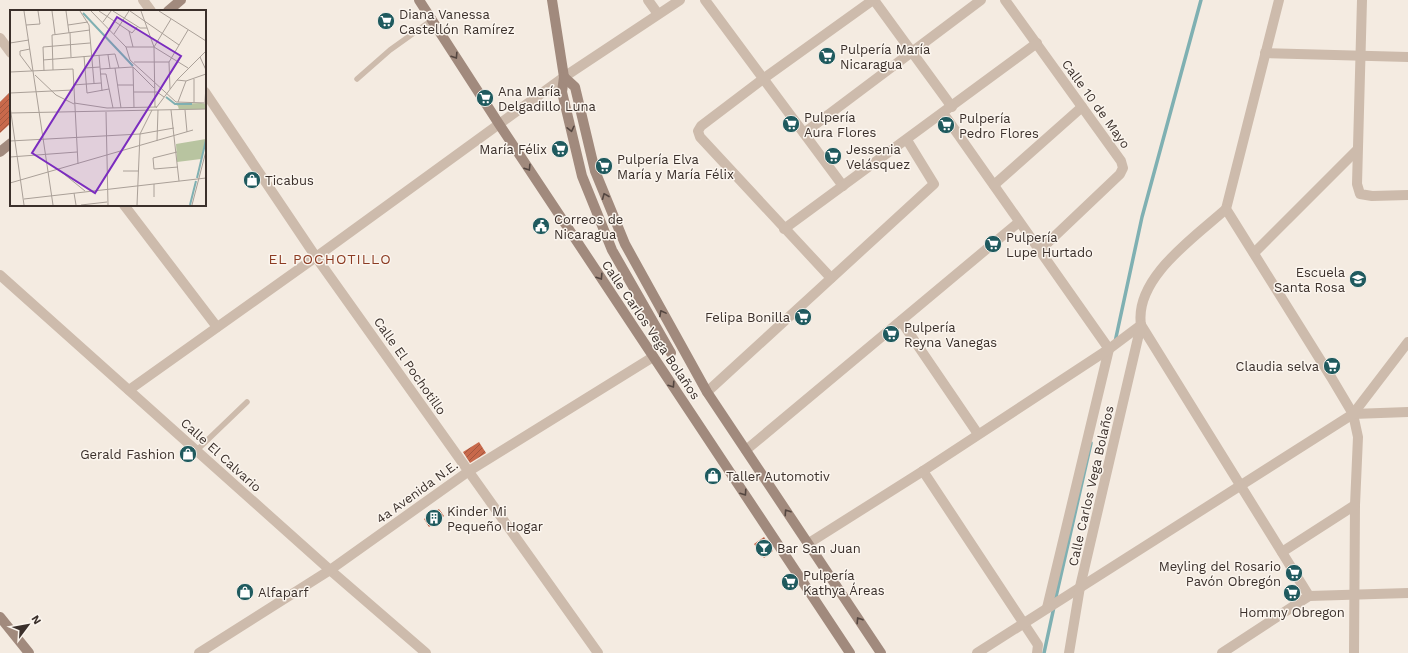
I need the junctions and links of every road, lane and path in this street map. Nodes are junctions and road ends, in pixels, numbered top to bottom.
1 (143, 0) edge
2 (181, 0) edge
3 (419, 0) edge
4 (552, 0) edge
5 (648, 0) edge
6 (680, 0) edge
7 (705, 0) edge
8 (874, 0) edge
9 (982, 0) edge
10 (1005, 0) edge
11 (1279, 0) edge
12 (1362, 0) edge
13 (150, 10) edge
14 (169, 10) edge
15 (658, 14) junction
16 (432, 20) junction
17 (0, 38) edge
18 (1037, 43) junction
19 (10, 52) edge
20 (913, 53) junction
21 (1264, 53) junction
22 (1360, 57) junction
23 (1408, 57) edge
24 (564, 77) junction
25 (358, 79) dead end
26 (763, 79) junction
27 (206, 93) edge
28 (1082, 107) junction
29 (947, 110) junction
30 (499, 124) junction
31 (804, 134) junction
32 (907, 140) junction
33 (10, 144) edge
34 (1357, 150) junction
35 (0, 152) edge
36 (994, 185) junction
37 (843, 186) junction
38 (1408, 195) edge
39 (125, 206) edge
40 (1226, 209) junction
41 (1019, 222) junction
42 (784, 229) junction
43 (1040, 250) junction
44 (1254, 254) junction
45 (316, 257) junction
46 (831, 278) junction
47 (1, 280) edge
48 (901, 321) junction
49 (1141, 325) junction
50 (217, 327) junction
51 (1408, 342) edge
52 (681, 347) junction
53 (1111, 348) junction
54 (671, 353) junction
55 (655, 360) junction
56 (129, 390) junction
57 (707, 392) junction
58 (247, 402) dead end
59 (1408, 412) edge
60 (1352, 414) junction
61 (978, 434) junction
62 (196, 450) junction
63 (746, 450) junction
64 (469, 471) junction
65 (923, 471) junction
66 (1240, 484) junction
67 (1355, 505) junction
68 (808, 543) junction
69 (1282, 552) junction
70 (330, 570) junction
71 (1080, 587) junction
72 (1408, 593) edge
73 (1354, 595) junction
74 (1309, 596) junction
75 (1047, 608) junction
76 (0, 617) edge
77 (1023, 623) junction
78 (29, 653) edge
79 (198, 653) edge
80 (426, 653) edge
81 (598, 653) edge
82 (850, 653) edge
83 (881, 653) edge
84 (977, 653) edge
85 (1037, 653) edge
86 (1069, 653) edge
87 (1222, 653) edge
88 (1354, 653) edge

1 - 13 street
2 - 14 street
3 - 16 street, Calle Carlos Vega Bolaños
4 - 24 street
5 - 15 street
6 - 15 street
7 - 26 street
8 - 20 street
8 - 26 street
9 - 20 street
10 - 18 street, Calle 10 de Mayo
11 - 21 street
12 - 22 street
15 - 24 street
16 - 25 lane
16 -> 30 street, Calle Carlos Vega Bolaños
17 - 19 street
18 - 28 street, Calle 10 de Mayo
18 - 29 street
20 - 29 street
20 - 31 street
21 - 22 street
21 - 40 street
22 - 23 street
22 - 34 street
24 - 30 street
52 -> 24 street, Calle Carlos Vega Bolaños
24 -> 54 street
26 - 31 street
26 - 42 street
27 - 45 street, Calle El Pochotillo
28 - 36 street
28 - 43 street, Calle 10 de Mayo
29 - 32 street
29 - 36 street
30 - 45 street
30 -> 55 street, Calle Carlos Vega Bolaños
31 - 37 street
32 - 37 street
32 - 46 street
33 - 35 street
34 - 38 street
34 - 44 street
36 - 41 street
37 - 42 street
39 - 50 street
40 - 44 street
40 - 49 street, Calle Carlos Vega Bolaños
41 - 43 street
41 - 48 street
42 - 46 street
43 - 53 street
44 - 60 street
45 - 50 street
45 - 64 street, Calle El Pochotillo
46 - 57 street
47 - 56 street, Calle El Calvario
48 - 61 street
48 - 63 street
49 - 53 street
49 - 66 street
49 - 71 street, Calle Carlos Vega Bolaños
50 - 56 street
51 - 60 street
52 - 54 street
52 - 57 street, Calle Carlos Vega Bolaños
53 - 61 street
53 - 75 street
54 - 55 street
55 - 64 street, 4a Avenida N.E.
55 -> 82 street, Calle Carlos Vega Bolaños
56 - 62 street, Calle El Calvario
57 - 63 street, Calle Carlos Vega Bolaños
58 - 62 lane
59 - 60 street
60 - 66 street
60 - 67 street
61 - 65 street
62 - 70 street, Calle El Calvario
68 -> 63 street, Calle Carlos Vega Bolaños
64 - 70 street, 4a Avenida N.E.
64 - 81 street, Calle El Pochotillo
65 - 68 street
65 - 77 street
66 - 69 street
66 - 71 street
67 - 69 street
67 - 73 street
83 -> 68 street, Calle Carlos Vega Bolaños
69 - 74 street
70 - 79 street, 4a Avenida N.E.
70 - 80 street, Calle El Calvario
71 - 75 street
71 - 86 street, Calle Carlos Vega Bolaños
72 - 73 street
73 - 74 street
73 - 88 street
74 - 87 street
75 - 77 street
76 - 78 street
77 - 84 street
77 - 85 street

